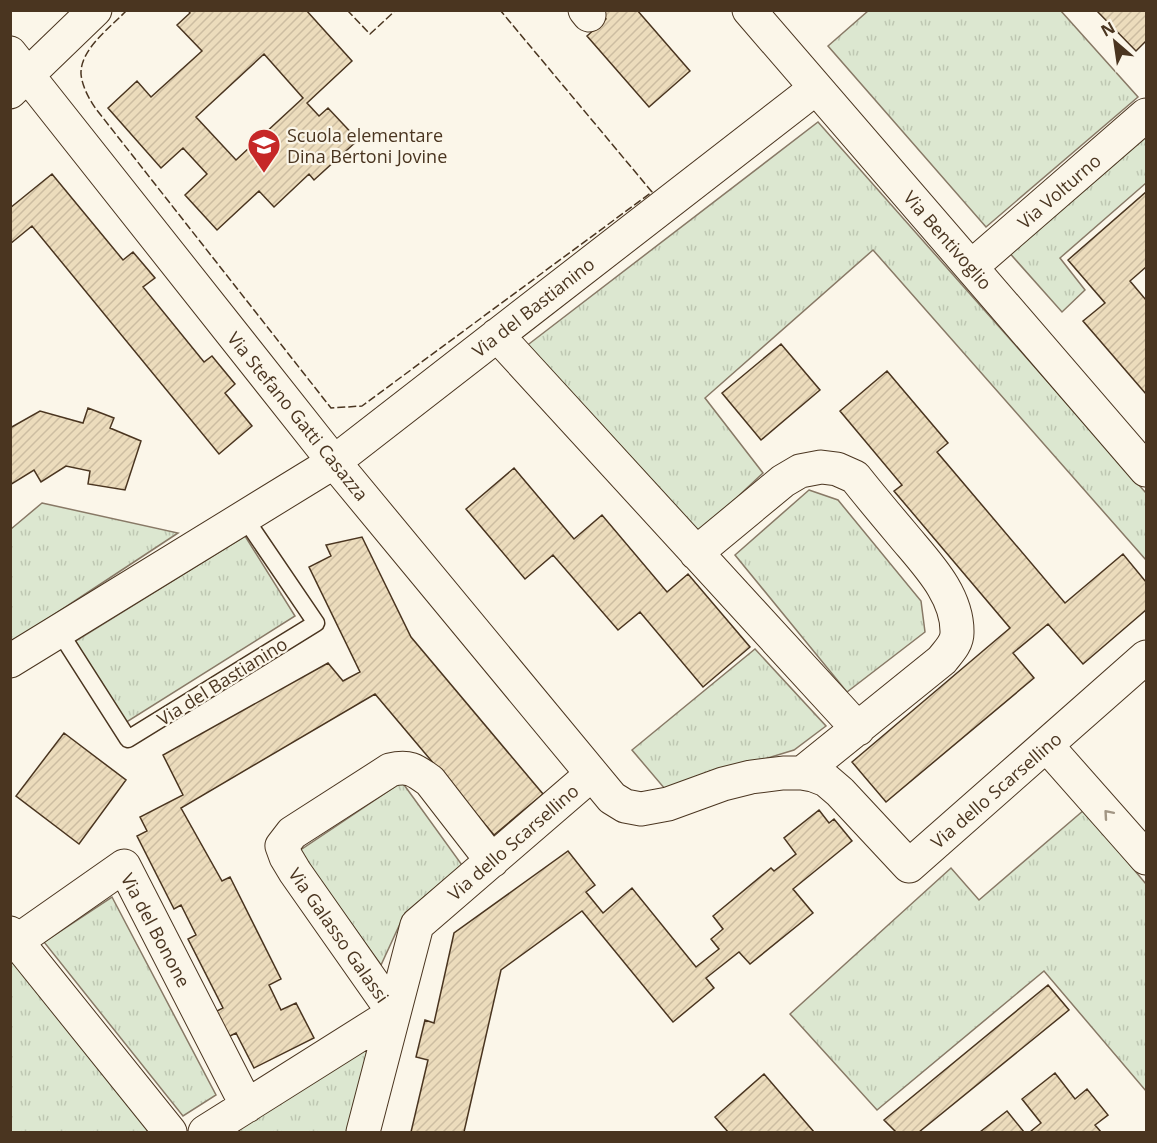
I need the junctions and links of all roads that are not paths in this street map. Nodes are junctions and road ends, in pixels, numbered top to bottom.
1 (94, 10) edge
2 (749, 10) edge
3 (16, 73) edge
4 (816, 88) junction
5 (1146, 115) edge
6 (971, 267) junction
7 (497, 335) junction
8 (334, 462) junction
9 (1146, 470) edge
10 (244, 518) junction
11 (696, 553) junction
12 (59, 631) junction
13 (1146, 657) edge
14 (10, 661) edge
15 (858, 729) junction
16 (1047, 746) junction
17 (802, 772) junction
18 (592, 774) junction
19 (1146, 858) edge
20 (492, 861) junction
21 (14, 937) edge
22 (394, 1013) junction
23 (247, 1106) junction
24 (170, 1132) edge
25 (205, 1132) edge
26 (363, 1132) edge

1 - 3 street
2 - 4 street, Via Bentivoglio
3 - 8 street, Via Stefano Gatti Casazza
4 - 6 street, Via Bentivoglio
4 - 7 street, Via del Bastianino
5 - 6 street, Via Volturno
6 - 9 street, Via Bentivoglio
7 - 8 street, Via del Bastianino
7 - 11 street
8 - 10 street, Via del Bastianino
8 - 18 street, Via Stefano Gatti Casazza
10 - 12 street, Via del Bastianino
10 - 12 lane, Via del Bastianino
11 - 15 street
11 - 15 street
12 - 14 street, Via del Bastianino
13 - 16 street, Via dello Scarsellino
15 - 17 street
16 - 17 street, Via dello Scarsellino
19 -> 16 street
17 - 18 street, Via dello Scarsellino
18 - 20 street, Via dello Scarsellino
20 - 22 street, Via dello Scarsellino
20 - 22 street, Via Galasso Galassi
21 - 23 street, Via del Bonone
21 - 24 street, Via del Bonone
22 - 23 street
22 - 26 street, Via dello Scarsellino
23 - 25 street

